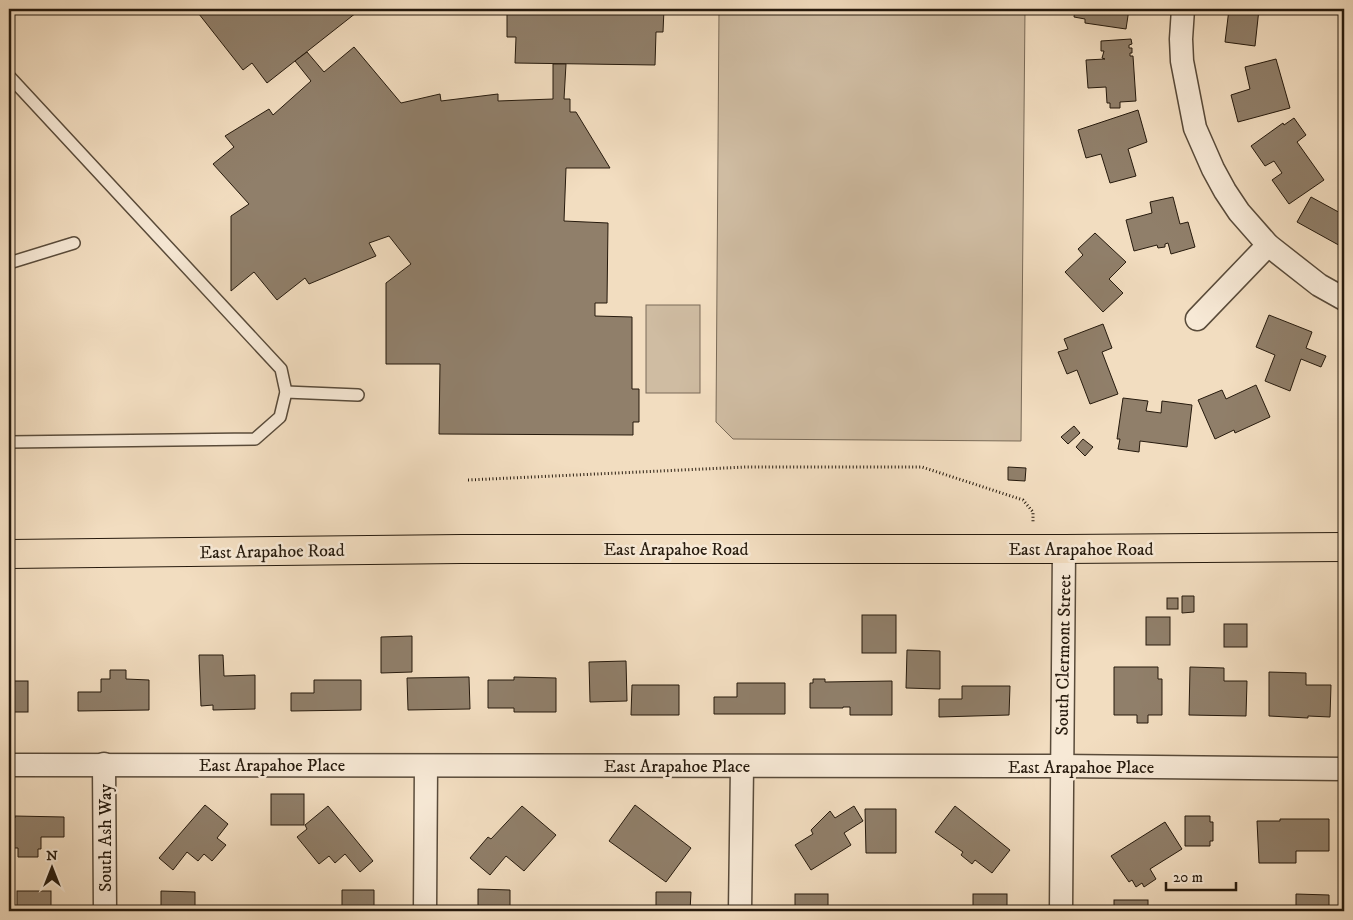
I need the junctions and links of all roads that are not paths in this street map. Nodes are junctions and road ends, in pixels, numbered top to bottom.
1 (1183, 9) edge
2 (9, 76) edge
3 (74, 243) dead end
4 (1268, 245) junction
5 (9, 263) edge
6 (1344, 299) edge
7 (1197, 318) dead end
8 (286, 392) junction
9 (358, 395) dead end
10 (9, 442) edge
11 (1344, 547) edge
12 (1064, 549) junction
13 (9, 554) edge
14 (104, 764) junction
15 (9, 765) edge
16 (426, 766) junction
17 (742, 766) junction
18 (1062, 766) junction
19 (1344, 769) edge
20 (105, 911) edge
21 (425, 911) edge
22 (740, 911) edge
23 (1061, 911) edge

1 - 4 street
2 - 8 lane
3 - 5 lane
4 - 6 street
4 - 7 street
8 - 9 lane
8 - 10 lane
11 - 12 main road, East Arapahoe Road
12 - 13 main road, East Arapahoe Road
12 - 18 street, South Clermont Street
14 - 15 street, East Arapahoe Place
14 - 16 street, East Arapahoe Place
14 - 20 street, South Ash Way
16 - 17 street, East Arapahoe Place
16 - 21 street
17 - 18 street, East Arapahoe Place
17 - 22 street
18 - 19 street, East Arapahoe Place
18 - 23 street, South Clermont Street

